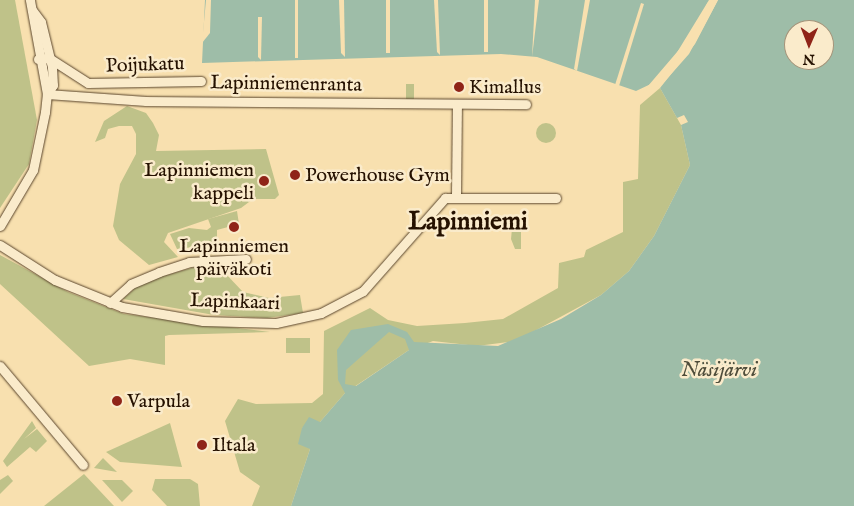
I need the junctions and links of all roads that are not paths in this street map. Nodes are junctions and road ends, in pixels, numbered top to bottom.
1 (30, 0) edge
2 (32, 10) junction
3 (50, 58) junction
4 (38, 59) junction
5 (201, 81) dead end
6 (47, 94) junction
7 (457, 104) junction
8 (526, 104) dead end
9 (456, 196) junction
10 (556, 198) dead end
11 (0, 226) edge
12 (0, 245) edge
13 (246, 259) dead end
14 (110, 303) junction
15 (0, 366) edge
16 (83, 466) dead end

1 - 2 street
2 - 3 street
2 - 4 street
3 - 4 street
3 - 5 street, Poijukatu
3 - 6 street
4 - 6 street
6 - 7 street, Lapinniemenranta
6 - 11 street
7 - 8 street, Lapinniemenranta
7 - 9 street
9 - 10 street, Lapinkaari
9 - 14 street, Lapinkaari
12 - 14 street, Lapinkaari
13 - 14 street
15 - 16 street

